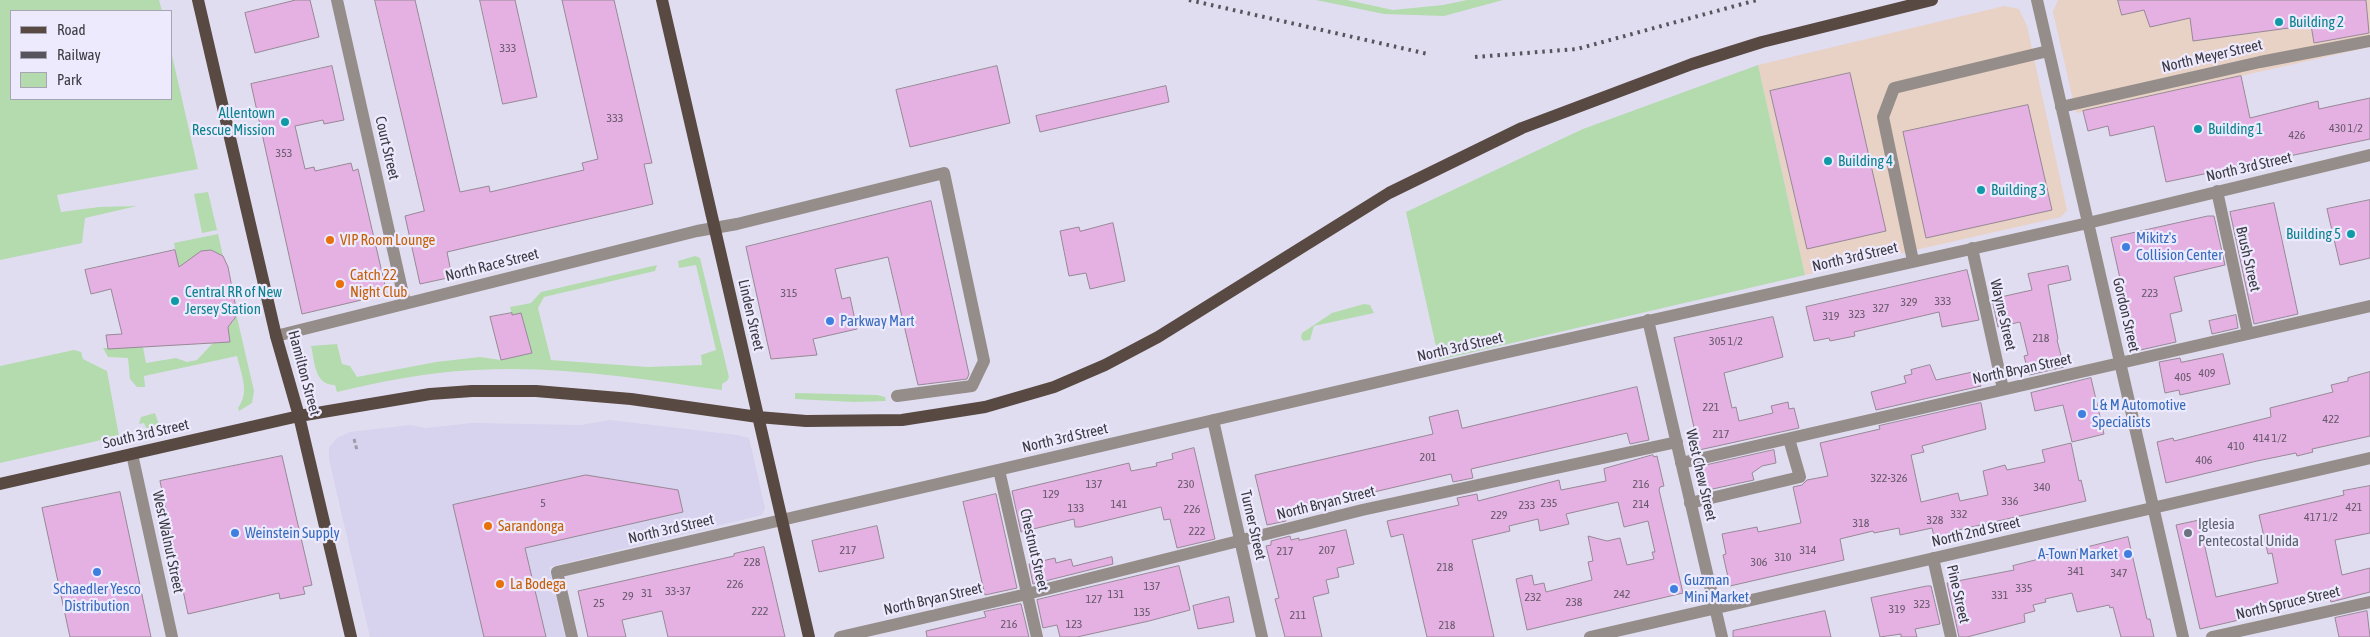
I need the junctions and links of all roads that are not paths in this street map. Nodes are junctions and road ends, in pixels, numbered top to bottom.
1 (198, 0) edge
2 (338, 0) edge
3 (662, 0) edge
4 (1932, 0) edge
5 (2037, 0) edge
6 (2370, 41) edge
7 (2048, 51) junction
8 (2061, 107) junction
9 (2370, 155) edge
10 (2216, 192) junction
11 (2088, 223) junction
12 (715, 227) junction
13 (1972, 248) junction
14 (1913, 261) junction
15 (405, 303) junction
16 (2370, 306) edge
17 (1648, 320) junction
18 (2248, 334) junction
19 (276, 336) junction
20 (2121, 364) junction
21 (2003, 389) junction
22 (896, 396) dead end
23 (299, 416) junction
24 (758, 417) junction
25 (1213, 420) junction
26 (1789, 439) junction
27 (1677, 442) junction
28 (132, 454) junction
29 (2370, 458) edge
30 (1681, 463) junction
31 (999, 470) junction
32 (0, 484) edge
33 (1690, 503) junction
34 (2154, 508) junction
35 (782, 519) junction
36 (1240, 541) junction
37 (1933, 558) junction
38 (1027, 594) junction
39 (2370, 602) edge
40 (1715, 608) junction
41 (172, 637) edge
42 (351, 637) edge
43 (572, 637) edge
44 (809, 637) edge
45 (840, 637) edge
46 (1037, 637) edge
47 (1262, 637) edge
48 (1590, 637) edge
49 (1722, 637) edge
50 (1951, 637) edge
51 (2183, 637) edge
52 (2212, 637) edge

1 - 19 main road, Hamilton Street
2 - 15 street, Court Street
3 - 12 main road, Linden Street
4 - 24 main road, South 3rd Street
5 - 7 street, Gordon Street
6 - 8 street, North Meyer Street
7 - 8 street, Gordon Street
7 - 14 street
8 - 11 street, Gordon Street
9 - 10 street, North 3rd Street
10 - 11 street, North 3rd Street
10 - 18 street, Brush Street
11 - 13 street, North 3rd Street
11 - 20 street, Gordon Street
12 - 15 street, North Race Street
12 - 22 street, North Race Street
12 - 24 main road, Linden Street
13 - 14 street, North 3rd Street
13 - 21 street, Wayne Street
14 - 17 street, North 3rd Street
15 - 19 street, North Race Street
16 - 18 street, North Bryan Street
17 - 25 street, North 3rd Street
17 - 27 street, West Chew Street
18 - 20 street, North Bryan Street
19 - 23 main road, Hamilton Street
20 - 21 street, North Bryan Street
20 - 34 street, Gordon Street
21 - 26 street, North Bryan Street
23 - 24 main road, South 3rd Street
23 - 28 main road, South 3rd Street
23 - 42 main road, Hamilton Street
24 - 35 main road, Linden Street
25 - 31 street, North 3rd Street
25 - 36 street, Turner Street
26 - 30 street, North Bryan Street
26 - 33 street
27 - 30 street, West Chew Street
27 - 36 street, North Bryan Street
28 - 32 main road, South 3rd Street
28 - 41 street, West Walnut Street
29 - 34 street, North 2nd Street
30 - 33 street, West Chew Street
31 - 35 street, North 3rd Street
31 - 38 street, Chestnut Street
33 - 40 street, West Chew Street
34 - 37 street, North 2nd Street
34 - 51 street, Gordon Street
35 - 43 street, North 3rd Street
35 - 44 main road, Linden Street
36 - 38 street, North Bryan Street
36 - 47 street, Turner Street
37 - 40 street, North 2nd Street
37 - 50 street, Pine Street
38 - 45 street, North Bryan Street
38 - 46 street, Chestnut Street
39 - 52 street, North Spruce Street
40 - 48 street, North 2nd Street
40 - 49 street, West Chew Street

